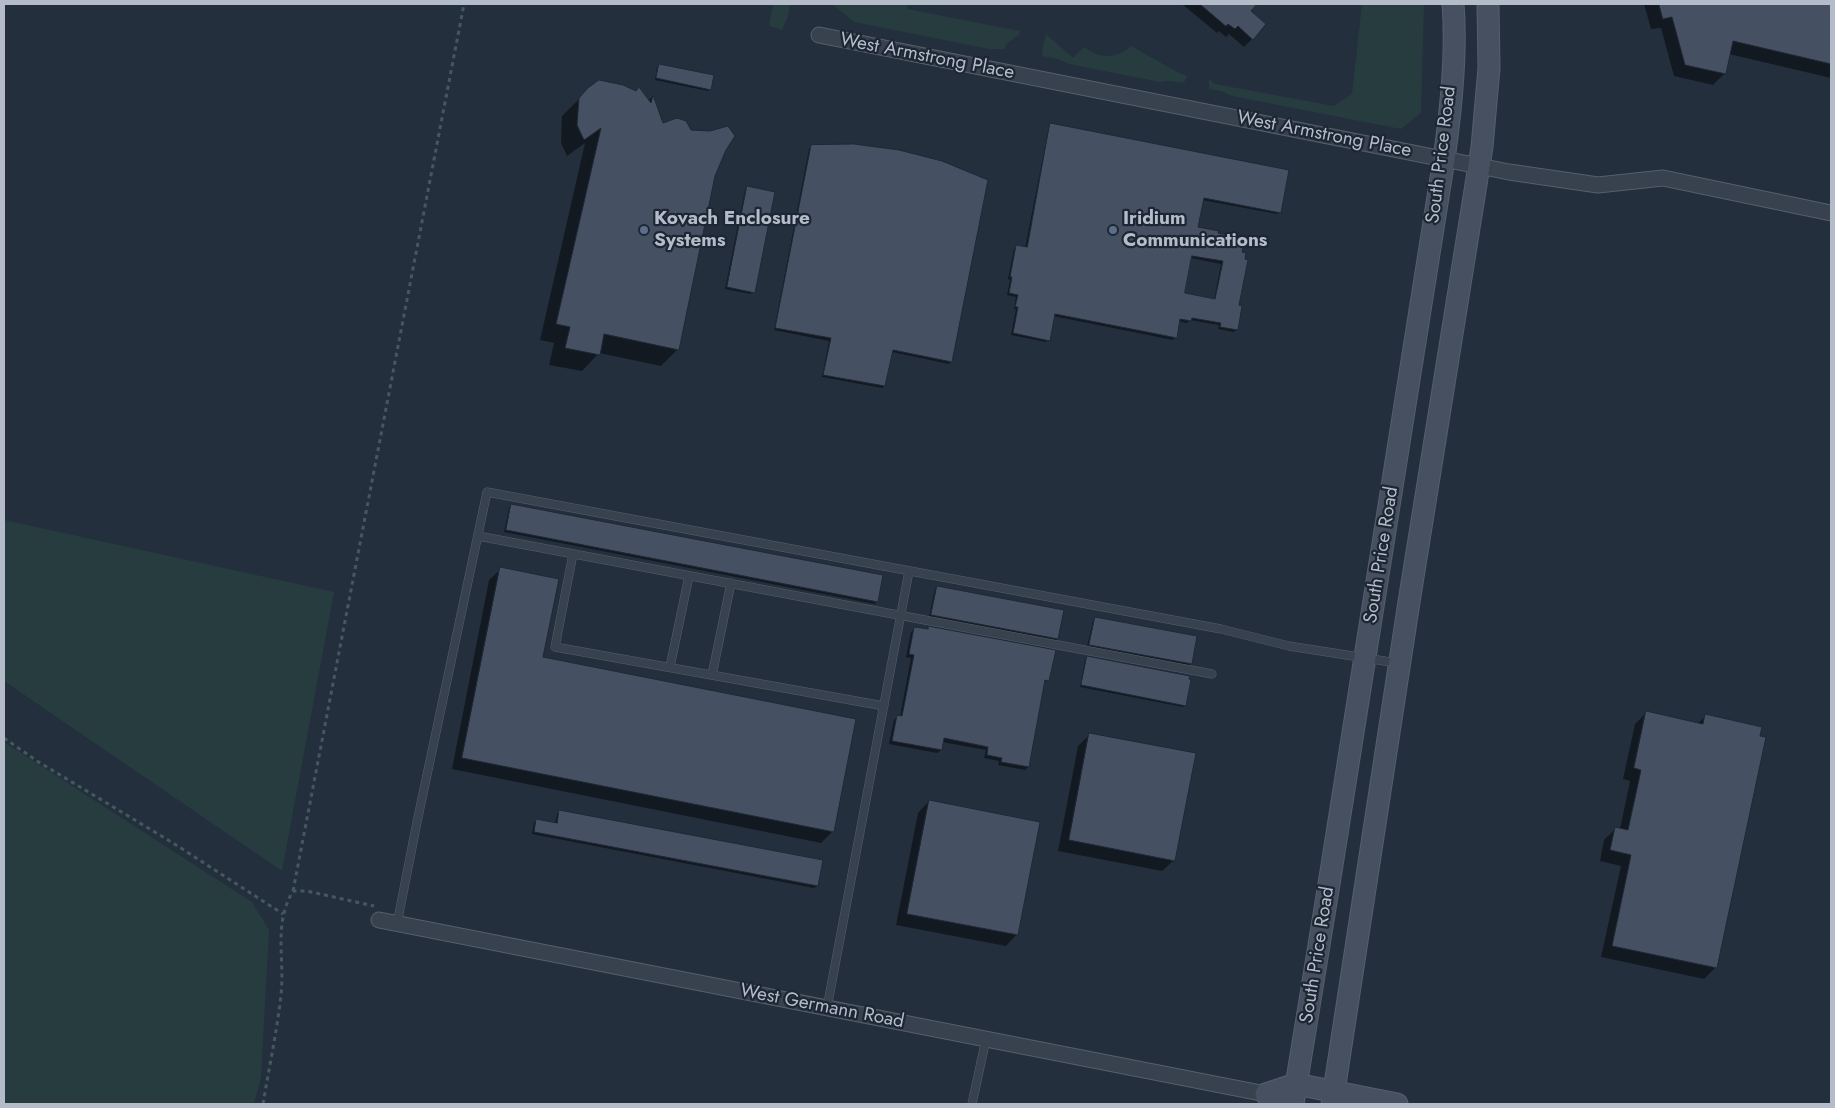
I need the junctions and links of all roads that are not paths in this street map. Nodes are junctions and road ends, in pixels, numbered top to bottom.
1 (1453, 4) edge
2 (1488, 4) edge
3 (819, 35) dead end
4 (1444, 159) junction
5 (1478, 166) junction
6 (1831, 213) edge
7 (478, 536) junction
8 (573, 554) junction
9 (909, 571) junction
10 (689, 576) junction
11 (732, 583) junction
12 (901, 615) junction
13 (1365, 658) junction
14 (1400, 664) junction
15 (670, 667) junction
16 (1212, 674) dead end
17 (712, 675) junction
18 (884, 706) junction
19 (388, 922) joint
20 (827, 1008) junction
21 (986, 1039) junction
22 (1294, 1094) edge
23 (1333, 1098) edge
24 (1271, 1099) edge
25 (972, 1104) edge
26 (1397, 1104) edge

1 - 4 main road, South Price Road
2 - 5 main road, South Price Road
3 - 4 street, West Armstrong Place
4 - 5 street, West Armstrong Place
4 - 13 main road, South Price Road
5 - 6 street, West Armstrong Place
5 - 14 main road, South Price Road
7 - 8 lane
7 - 9 lane
7 - 19 lane
8 - 10 lane
8 - 15 lane
9 - 12 lane
9 - 13 lane
10 - 11 lane
10 - 15 lane
11 - 12 lane
11 - 17 lane
12 - 16 lane
12 - 18 lane
13 - 14 lane
13 - 22 main road, South Price Road
14 - 23 main road, South Price Road
15 - 17 lane
17 - 18 lane
18 - 20 lane
19 - 20 street, West Germann Road
20 - 21 street, West Germann Road
21 - 24 street, West Germann Road
21 - 25 lane
22 - 23 main road
22 - 24 main road, West Germann Road
23 - 26 main road

